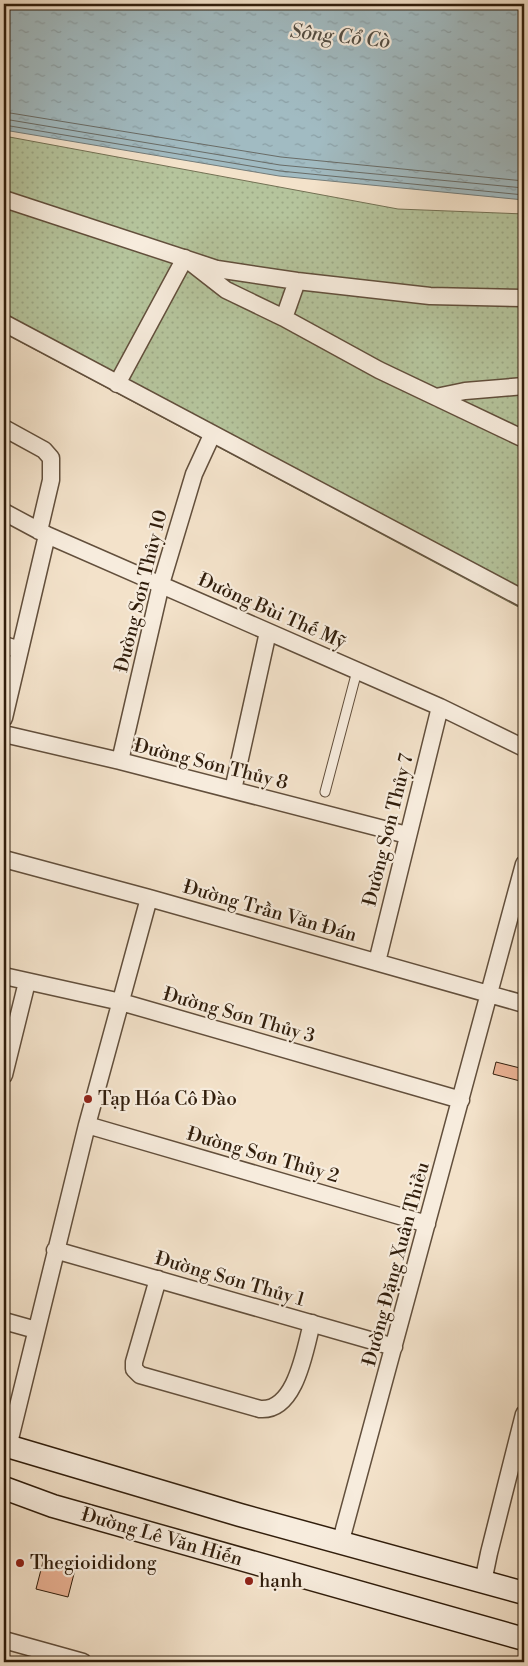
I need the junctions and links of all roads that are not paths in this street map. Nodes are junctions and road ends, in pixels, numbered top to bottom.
1 (4, 199) edge
2 (185, 258) junction
3 (297, 281) junction
4 (524, 298) edge
5 (284, 318) junction
6 (4, 324) edge
7 (117, 384) junction
8 (524, 386) edge
9 (436, 397) junction
10 (4, 428) edge
11 (212, 434) junction
12 (524, 438) edge
13 (4, 512) edge
14 (43, 533) junction
15 (161, 584) junction
16 (524, 599) edge
17 (268, 632) junction
18 (4, 645) edge
19 (20, 650) junction
20 (357, 671) junction
21 (440, 707) junction
22 (4, 718) edge
23 (4, 734) edge
24 (524, 748) edge
25 (120, 761) junction
26 (233, 790) junction
27 (325, 792) dead end
28 (407, 835) junction
29 (4, 859) edge
30 (524, 864) edge
31 (149, 898) junction
32 (377, 962) junction
33 (4, 976) edge
34 (27, 982) junction
35 (489, 994) junction
36 (121, 1002) junction
37 (524, 1004) edge
38 (4, 1075) edge
39 (460, 1100) junction
40 (88, 1125) junction
41 (428, 1224) junction
42 (56, 1250) junction
43 (158, 1279) junction
44 (4, 1321) edge
45 (312, 1324) junction
46 (36, 1330) junction
47 (394, 1347) junction
48 (524, 1414) edge
49 (5, 1451) edge
50 (4, 1488) edge
51 (340, 1544) junction
52 (483, 1582) junction
53 (524, 1593) edge
54 (524, 1639) edge
55 (4, 1640) edge
56 (84, 1662) edge

1 - 2 street
2 - 3 street
2 - 5 street
2 - 7 street
3 - 4 street
3 - 5 street
5 - 9 street
6 - 7 street
7 - 11 street
8 - 9 street
9 - 12 street
10 - 14 street
11 - 15 street, Đường Sơn Thủy 10
11 - 16 street
13 - 14 street, Đường Bùi Thế Mỹ
14 - 15 street, Đường Bùi Thế Mỹ
14 - 19 street
15 - 17 street, Đường Bùi Thế Mỹ
15 - 25 street, Đường Sơn Thủy 10
17 - 20 street, Đường Bùi Thế Mỹ
17 - 26 street
18 - 19 street
19 - 22 street
20 - 21 street, Đường Bùi Thế Mỹ
20 - 27 lane
21 - 24 street, Đường Bùi Thế Mỹ
21 - 28 street, Đường Sơn Thủy 7
23 - 25 street, Đường Sơn Thủy 8
25 - 26 street, Đường Sơn Thủy 8
26 - 28 street, Đường Sơn Thủy 8
28 - 32 street, Đường Sơn Thủy 7
29 - 31 street, Đường Trần Văn Đán
30 - 35 street, Đường Đặng Xuân Thiều
31 - 32 street, Đường Trần Văn Đán
31 - 36 street
32 - 35 street, Đường Trần Văn Đán
33 - 34 street, Đường Sơn Thủy 3
34 - 36 street, Đường Sơn Thủy 3
34 - 38 street
35 - 37 street, Đường Trần Văn Đán
35 - 39 street, Đường Đặng Xuân Thiều
36 - 39 street, Đường Sơn Thủy 3
36 - 40 street
39 - 41 street, Đường Đặng Xuân Thiều
40 - 41 street, Đường Sơn Thủy 2
40 - 42 street
41 - 47 street, Đường Đặng Xuân Thiều
42 - 43 street, Đường Sơn Thủy 1
42 - 46 street
43 - 45 street, Đường Sơn Thủy 1
43 - 45 street
44 - 46 street
45 - 47 street, Đường Sơn Thủy 1
46 - 49 street
47 - 51 street, Đường Đặng Xuân Thiều
48 - 52 street
49 - 51 main road
50 - 54 main road, Đường Lê Văn Hiến
51 - 52 main road
52 - 53 main road
55 - 56 street

